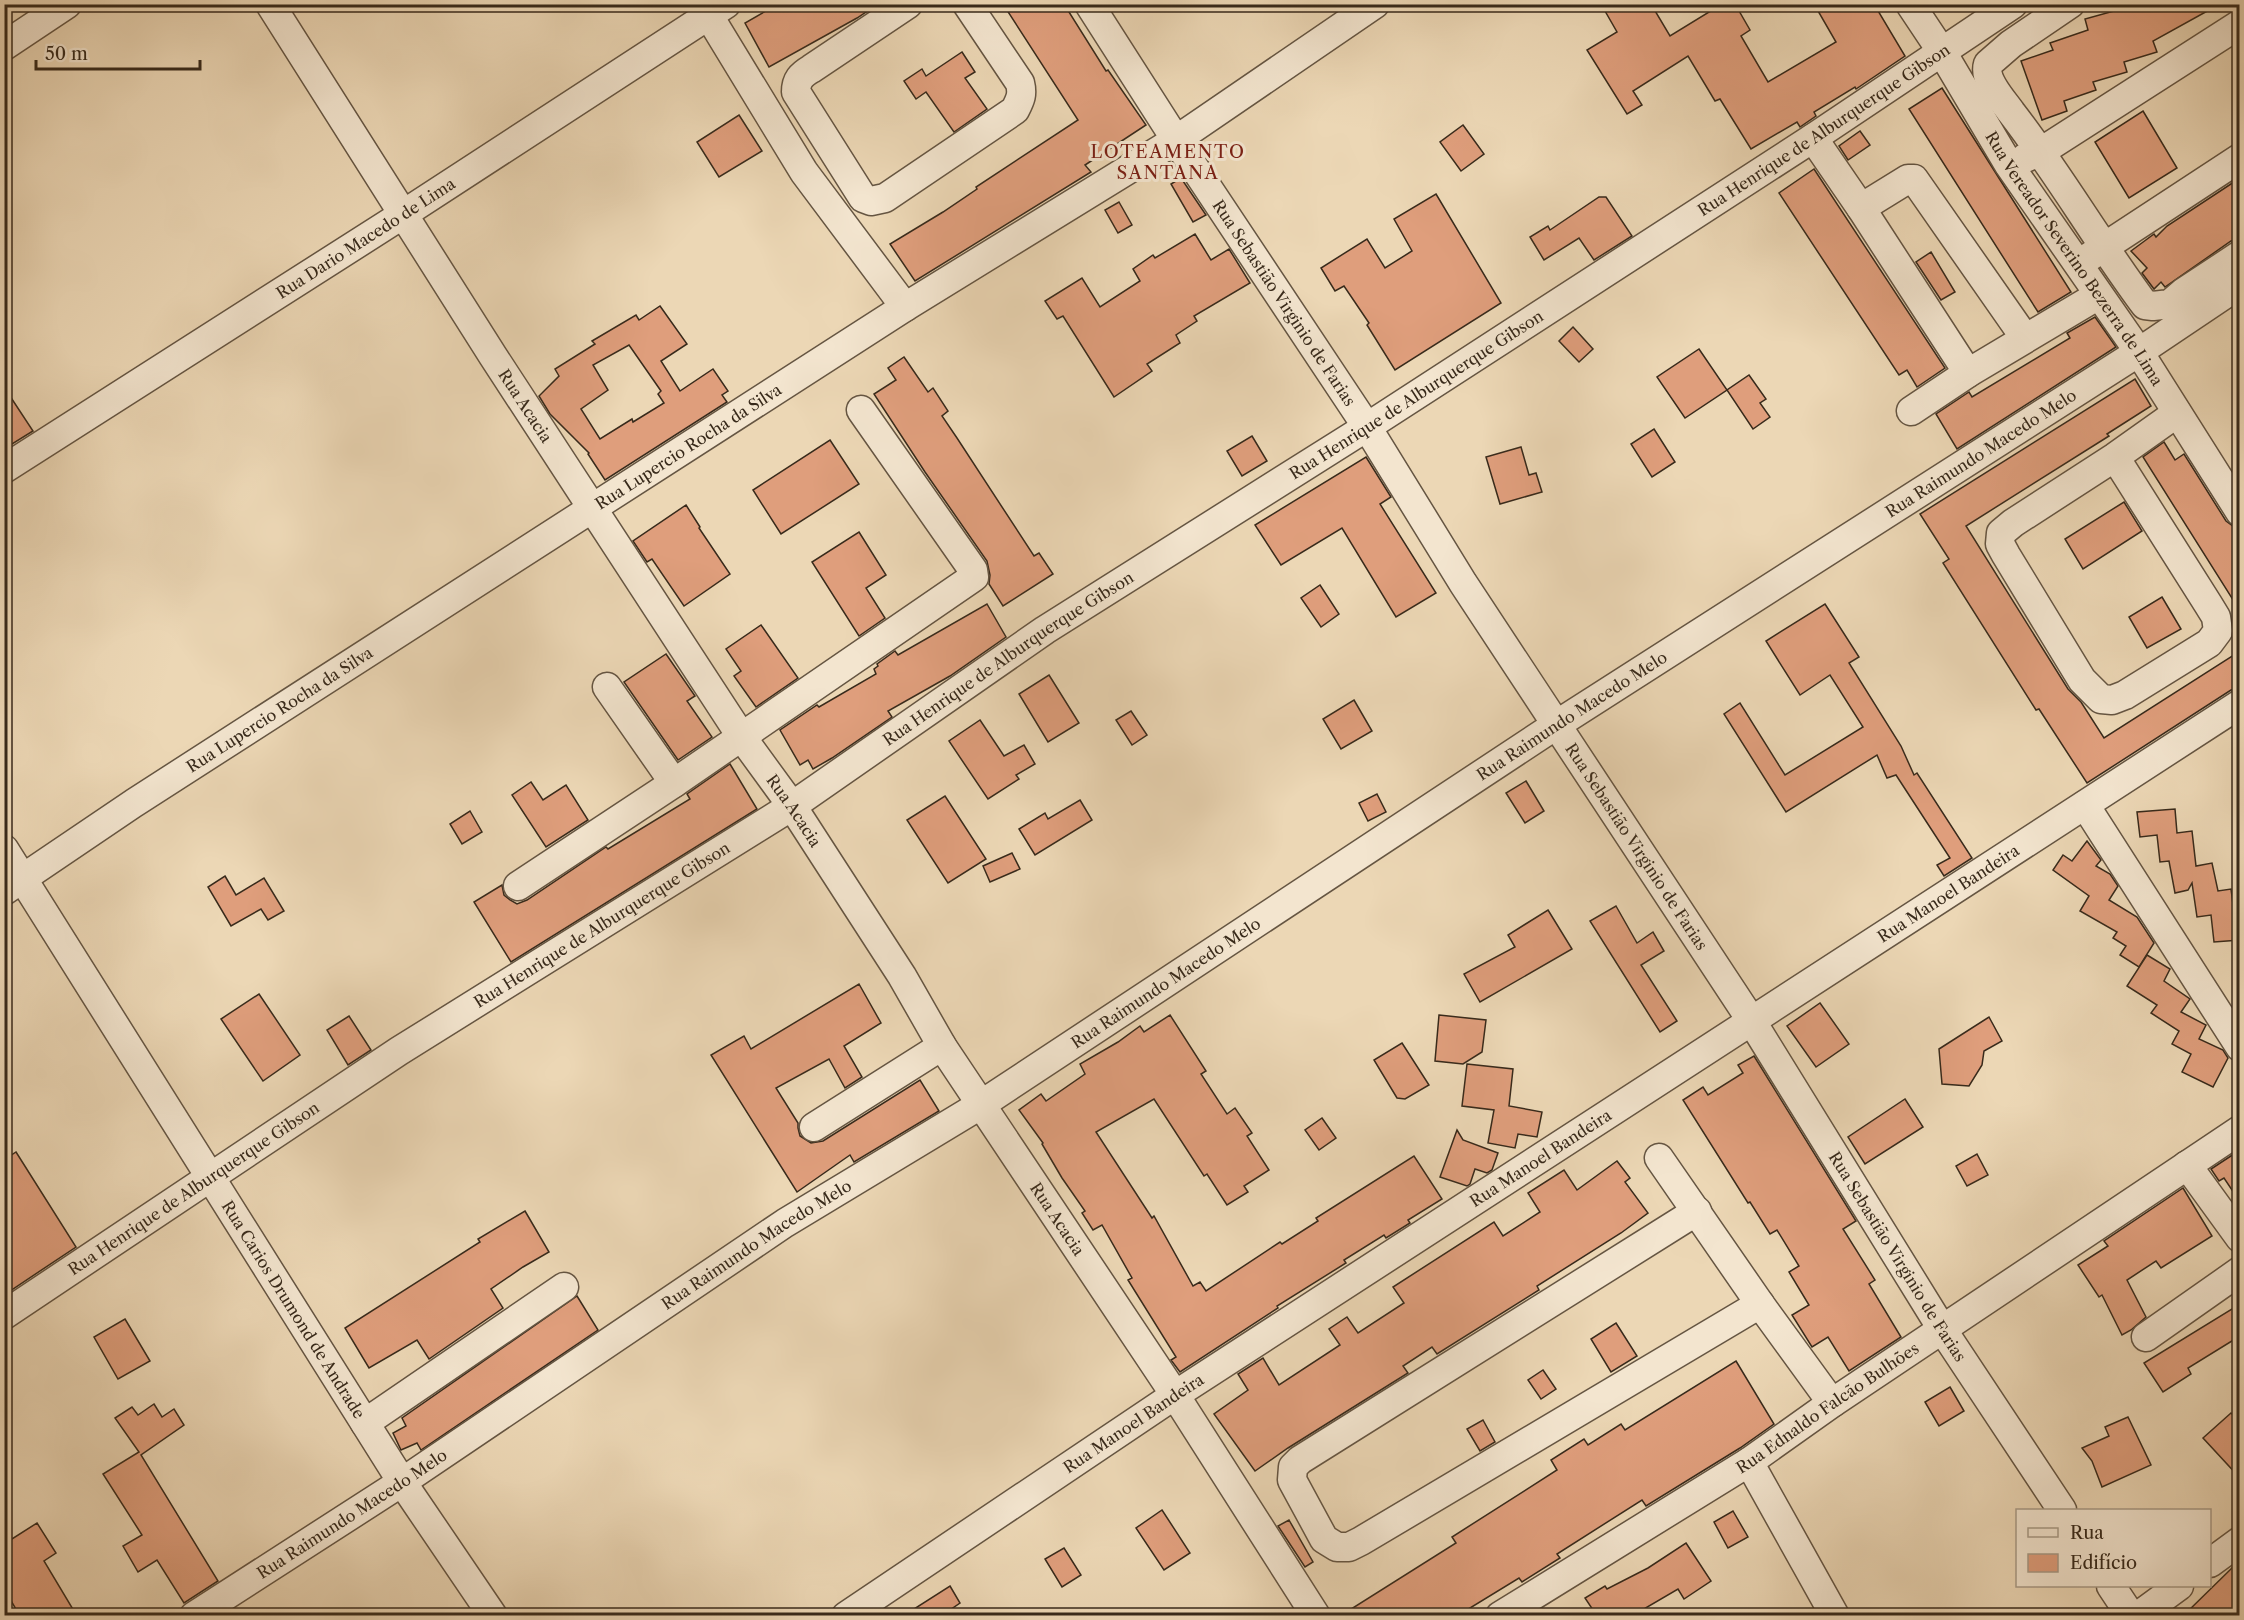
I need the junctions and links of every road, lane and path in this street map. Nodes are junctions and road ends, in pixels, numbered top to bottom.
1 (67, 4) edge
2 (270, 4) edge
3 (908, 4) edge
4 (967, 4) edge
5 (1089, 4) edge
6 (1375, 4) edge
7 (1910, 4) edge
8 (2013, 4) edge
9 (2070, 4) edge
10 (717, 10) edge
11 (2240, 24) edge
12 (4, 46) edge
13 (1942, 52) junction
14 (1813, 138) junction
15 (1176, 140) junction
16 (831, 148) junction
17 (2042, 151) junction
18 (2240, 158) edge
19 (2009, 165) junction
20 (804, 172) junction
21 (1861, 208) junction
22 (402, 215) junction
23 (2104, 247) junction
24 (2240, 255) edge
25 (2077, 264) junction
26 (2240, 284) edge
27 (2086, 302) dead end
28 (905, 307) junction
29 (2025, 338) junction
30 (2139, 352) junction
31 (1968, 373) junction
32 (861, 410) dead end
33 (1911, 411) dead end
34 (2177, 413) junction
35 (1367, 427) junction
36 (2115, 457) junction
37 (4, 469) edge
38 (594, 509) junction
39 (2240, 512) edge
40 (607, 687) dead end
41 (2240, 704) edge
42 (1556, 725) junction
43 (741, 736) junction
44 (674, 783) junction
45 (2085, 805) junction
46 (792, 806) junction
47 (4, 849) edge
48 (14, 885) edge
49 (518, 886) dead end
50 (1751, 1020) junction
51 (942, 1046) junction
52 (2240, 1047) edge
53 (982, 1104) junction
54 (814, 1128) dead end
55 (2240, 1130) edge
56 (1659, 1158) dead end
57 (2187, 1165) junction
58 (210, 1177) junction
59 (1697, 1211) junction
60 (2240, 1238) edge
61 (2240, 1271) edge
62 (564, 1287) dead end
63 (1760, 1304) junction
64 (4, 1315) edge
65 (1942, 1329) junction
66 (2146, 1337) dead end
67 (1175, 1395) junction
68 (1832, 1403) junction
69 (365, 1423) junction
70 (1749, 1462) junction
71 (402, 1482) junction
72 (2061, 1509) edge
73 (2240, 1541) edge
74 (2211, 1562) edge
75 (2112, 1587) edge
76 (2178, 1587) edge
77 (2143, 1614) edge
78 (194, 1616) edge
79 (494, 1616) edge
80 (846, 1616) edge
81 (1316, 1616) edge
82 (1500, 1616) edge
83 (1835, 1616) edge

1 - 12 street
2 - 22 street, Rua Acacia
3 - 16 street
4 - 16 street
5 - 15 street, Rua Sebastião Virginio de Farias
6 - 15 street, Rua Lupercio Rocha da Silva
7 - 13 street, Rua Vereador Severino Bezerra de Lima
8 - 13 street, Rua Henrique de Alburquerque Gibson
9 - 17 street
10 - 20 street
10 - 22 street, Rua Dario Macedo de Lima
11 - 17 street
13 - 14 street, Rua Henrique de Alburquerque Gibson
13 - 19 street, Rua Vereador Severino Bezerra de Lima
14 - 21 street
14 - 35 street, Rua Henrique de Alburquerque Gibson
15 - 28 street, Rua Lupercio Rocha da Silva
15 - 35 street, Rua Sebastião Virginio de Farias
16 - 20 street
17 - 19 street
17 - 23 street
18 - 23 street
19 - 25 street, Rua Vereador Severino Bezerra de Lima
20 - 28 street
21 - 29 street
21 - 31 street
22 - 37 street, Rua Dario Macedo de Lima
22 - 38 street, Rua Acacia
23 - 24 street
23 - 25 street
25 - 30 street, Rua Vereador Severino Bezerra de Lima
26 - 30 street, Rua Raimundo Macedo Melo
27 - 29 street
28 - 38 street, Rua Lupercio Rocha da Silva
29 - 31 street
30 - 34 street, Rua Vereador Severino Bezerra de Lima
30 - 42 street, Rua Raimundo Macedo Melo
31 - 33 street
32 - 43 street
34 - 36 street
34 - 39 street, Rua Vereador Severino Bezerra de Lima
35 - 42 street, Rua Sebastião Virginio de Farias
35 - 46 street, Rua Henrique de Alburquerque Gibson
36 - 36 street
38 - 43 street, Rua Acacia
38 - 48 street, Rua Lupercio Rocha da Silva
40 - 44 street
41 - 45 street, Rua Manoel Bandeira
42 - 50 street, Rua Sebastião Virginio de Farias
42 - 53 street, Rua Raimundo Macedo Melo
43 - 44 street
43 - 46 street, Rua Acacia
44 - 49 street
45 - 50 street, Rua Manoel Bandeira
45 - 52 street
46 - 51 street, Rua Acacia
46 - 58 street, Rua Henrique de Alburquerque Gibson
47 - 48 street, Rua Carios Drumond de Andrade
48 - 58 street, Rua Carios Drumond de Andrade
50 - 65 street, Rua Sebastião Virginio de Farias
50 - 67 street, Rua Manoel Bandeira
51 - 53 street, Rua Acacia
51 - 54 street
53 - 67 street, Rua Acacia
53 - 71 street, Rua Raimundo Macedo Melo
55 - 57 street, Rua Ednaldo Falcão Bulhões
56 - 59 street
57 - 60 street
57 - 65 street, Rua Ednaldo Falcão Bulhões
58 - 64 street, Rua Henrique de Alburquerque Gibson
58 - 69 street, Rua Carios Drumond de Andrade
59 - 63 street
59 - 63 street
61 - 66 street
62 - 69 street
63 - 68 street
65 - 68 street, Rua Ednaldo Falcão Bulhões
65 - 72 street, Rua Sebastião Virginio de Farias
67 - 80 street, Rua Manoel Bandeira
67 - 81 street, Rua Acacia
68 - 70 street, Rua Ednaldo Falcão Bulhões
69 - 71 street, Rua Carios Drumond de Andrade
70 - 82 street, Rua Ednaldo Falcão Bulhões
70 - 83 street
71 - 78 street, Rua Raimundo Macedo Melo
71 - 79 street, Rua Carios Drumond de Andrade
73 - 74 street
75 - 77 street
76 - 77 street

